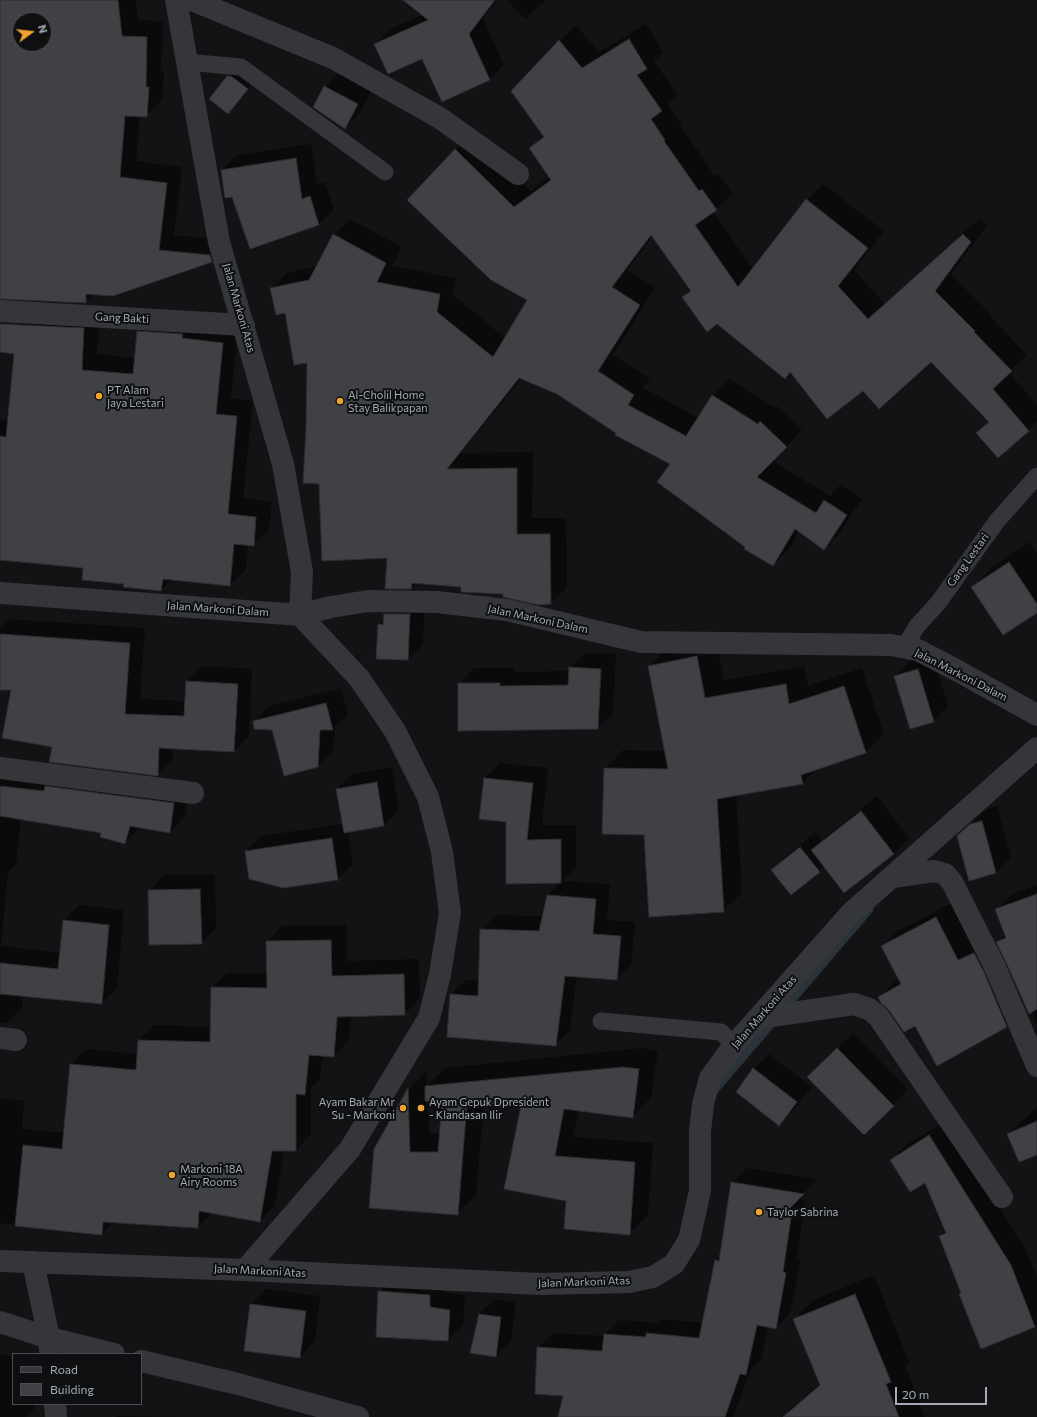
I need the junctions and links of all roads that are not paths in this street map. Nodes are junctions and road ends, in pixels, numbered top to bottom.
1 (181, 0) edge
2 (186, 62) junction
3 (385, 172) dead end
4 (518, 174) dead end
5 (0, 311) edge
6 (244, 325) junction
7 (1037, 476) edge
8 (0, 593) edge
9 (300, 615) junction
10 (904, 648) junction
11 (1037, 715) edge
12 (1037, 748) edge
13 (0, 768) edge
14 (193, 793) dead end
15 (891, 878) junction
16 (758, 1018) junction
17 (601, 1021) dead end
18 (734, 1045) junction
19 (1037, 1066) edge
20 (1002, 1197) dead end
21 (0, 1261) edge
22 (33, 1262) junction
23 (245, 1270) junction
24 (0, 1322) edge
25 (50, 1346) edge
26 (106, 1353) edge
27 (142, 1361) edge
28 (55, 1405) edge
29 (56, 1417) edge
30 (358, 1417) edge

1 - 2 street, Jalan Markoni Atas
1 - 4 street
2 - 3 lane
2 - 6 street, Jalan Markoni Atas
5 - 6 street, Gang Bakti
6 - 9 street, Jalan Markoni Atas
7 - 10 lane, Gang Lestari
8 - 9 street, Jalan Markoni Dalam
9 - 10 street, Jalan Markoni Dalam
9 - 23 street
10 - 11 street, Jalan Markoni Dalam
12 - 15 street, Jalan Markoni Atas
13 - 14 street
15 - 16 street, Jalan Markoni Atas
15 - 19 street
16 - 18 street, Jalan Markoni Atas
16 - 20 street
17 - 18 lane
18 - 23 street, Jalan Markoni Atas
21 - 22 street, Jalan Markoni Atas
22 - 23 street, Jalan Markoni Atas
22 - 25 street
24 - 25 street
25 - 26 street
27 - 30 street
28 - 29 street

